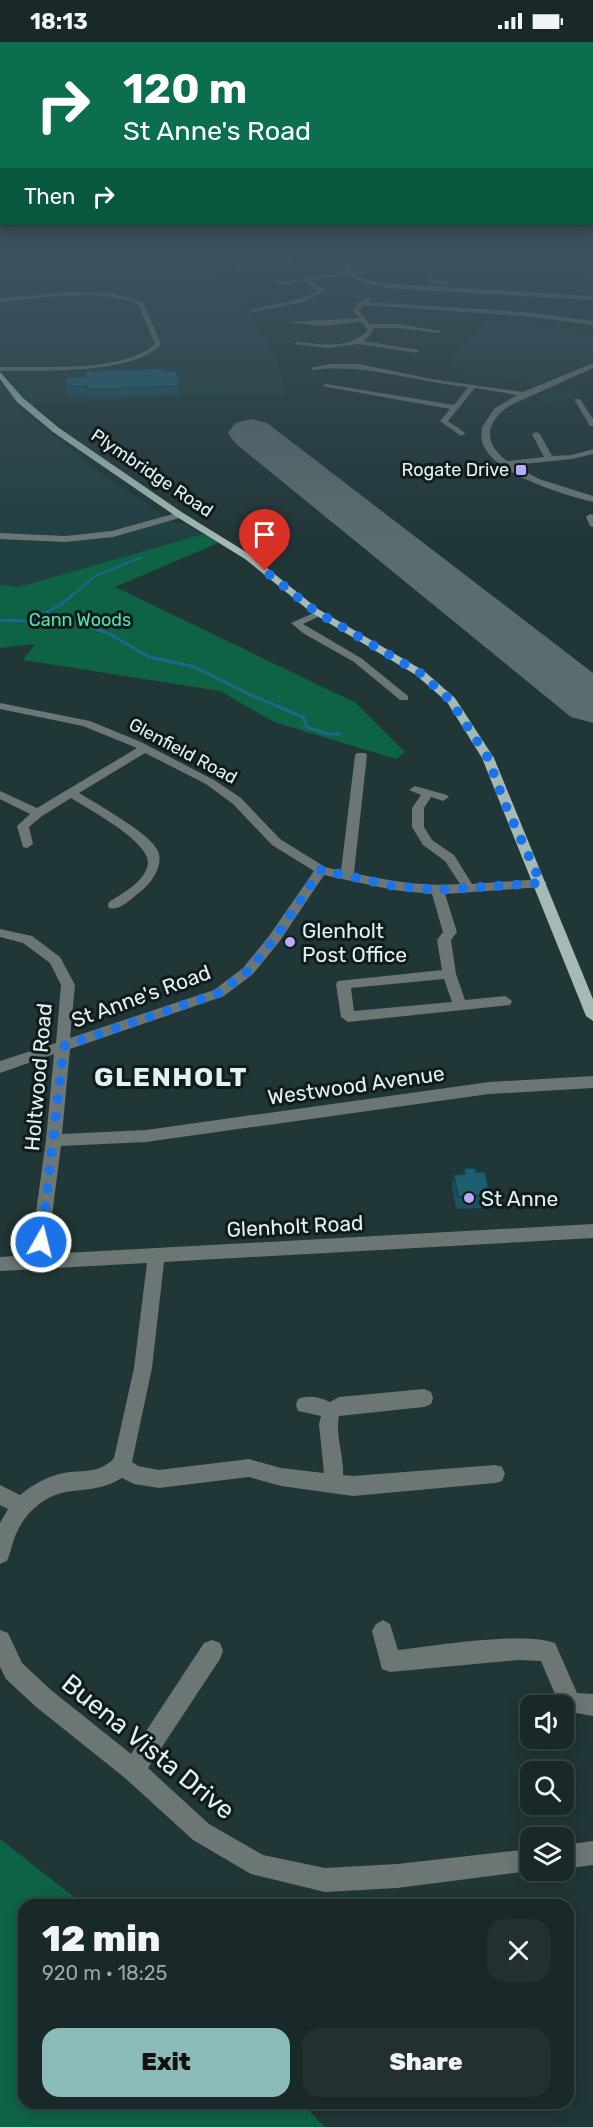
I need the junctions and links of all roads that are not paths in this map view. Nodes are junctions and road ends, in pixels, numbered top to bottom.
1 (155, 350) edge
2 (412, 350) edge
3 (417, 351) dead end
4 (593, 365) edge
5 (313, 368) dead end
6 (0, 369) edge
7 (0, 374) edge
8 (331, 386) dead end
9 (473, 386) junction
10 (527, 394) junction
11 (454, 407) junction
12 (593, 408) edge
13 (593, 424) edge
14 (461, 434) dead end
15 (536, 434) dead end
16 (590, 455) edge
17 (548, 458) junction
18 (505, 464) junction
19 (593, 499) edge
20 (180, 515) junction
21 (0, 536) edge
22 (319, 614) junction
23 (404, 698) dead end
24 (0, 706) edge
25 (145, 748) junction
26 (361, 755) dead end
27 (71, 793) junction
28 (0, 795) edge
29 (443, 797) dead end
30 (38, 813) junction
31 (27, 844) dead end
32 (321, 870) junction
33 (347, 877) junction
34 (541, 883) junction
35 (467, 886) junction
36 (437, 890) junction
37 (114, 905) dead end
38 (0, 933) edge
39 (449, 974) junction
40 (505, 1001) dead end
41 (460, 1006) junction
42 (593, 1016) edge
43 (64, 1046) junction
44 (0, 1067) edge
45 (593, 1082) edge
46 (54, 1140) junction
47 (593, 1231) edge
48 (156, 1257) junction
49 (38, 1262) junction
50 (0, 1264) edge
51 (424, 1398) dead end
52 (305, 1405) dead end
53 (331, 1411) junction
54 (120, 1465) junction
55 (495, 1474) dead end
56 (333, 1485) junction
57 (0, 1495) edge
58 (22, 1506) junction
59 (0, 1554) edge
60 (383, 1631) dead end
61 (0, 1641) edge
62 (212, 1651) dead end
63 (593, 1706) edge
64 (133, 1770) junction
65 (593, 1853) edge
66 (574, 1856) edge
67 (520, 1862) edge

1 - 6 street
2 - 3 street
4 - 10 street
5 - 9 street
7 - 20 main road, Plymbridge Road
8 - 11 street
9 - 10 street
9 - 11 street
10 - 18 street
11 - 14 street
12 - 13 street
15 - 17 street
16 - 17 street
17 - 18 street
18 - 19 street
20 - 21 street
20 - 22 main road, Plymbridge Road
22 - 23 street
22 - 34 main road, Plymbridge Road
24 - 25 street, Glenfield Road
25 - 27 street
25 - 32 street, Glenfield Road
26 - 33 street
27 - 30 street
27 - 37 street
28 - 30 street
29 - 35 street
30 - 31 street
32 - 33 street, Glenfield Road
32 - 43 street, St Anne's Road
33 - 36 street, Glenfield Road
34 - 35 street, Glenfield Road
34 - 42 main road, Plymbridge Road
35 - 36 street, Glenfield Road
36 - 39 street
38 - 43 street, Holtwood Road
39 - 41 street
39 - 41 street
40 - 41 street
43 - 44 street, St Anne's Road
43 - 46 street, Holtwood Road
45 - 46 street, Westwood Avenue
46 - 49 street, Holtwood Road
47 - 48 street, Glenholt Road
48 - 49 street, Glenholt Road
48 - 54 street
49 - 50 street, Glenholt Road
51 - 53 street
52 - 53 street
53 - 56 street
54 - 56 street
54 - 58 street
55 - 56 street
57 - 58 street
58 - 59 street
60 - 63 street
61 - 64 street, Buena Vista Drive
62 - 64 street
64 - 67 street, Buena Vista Drive
65 - 66 street

